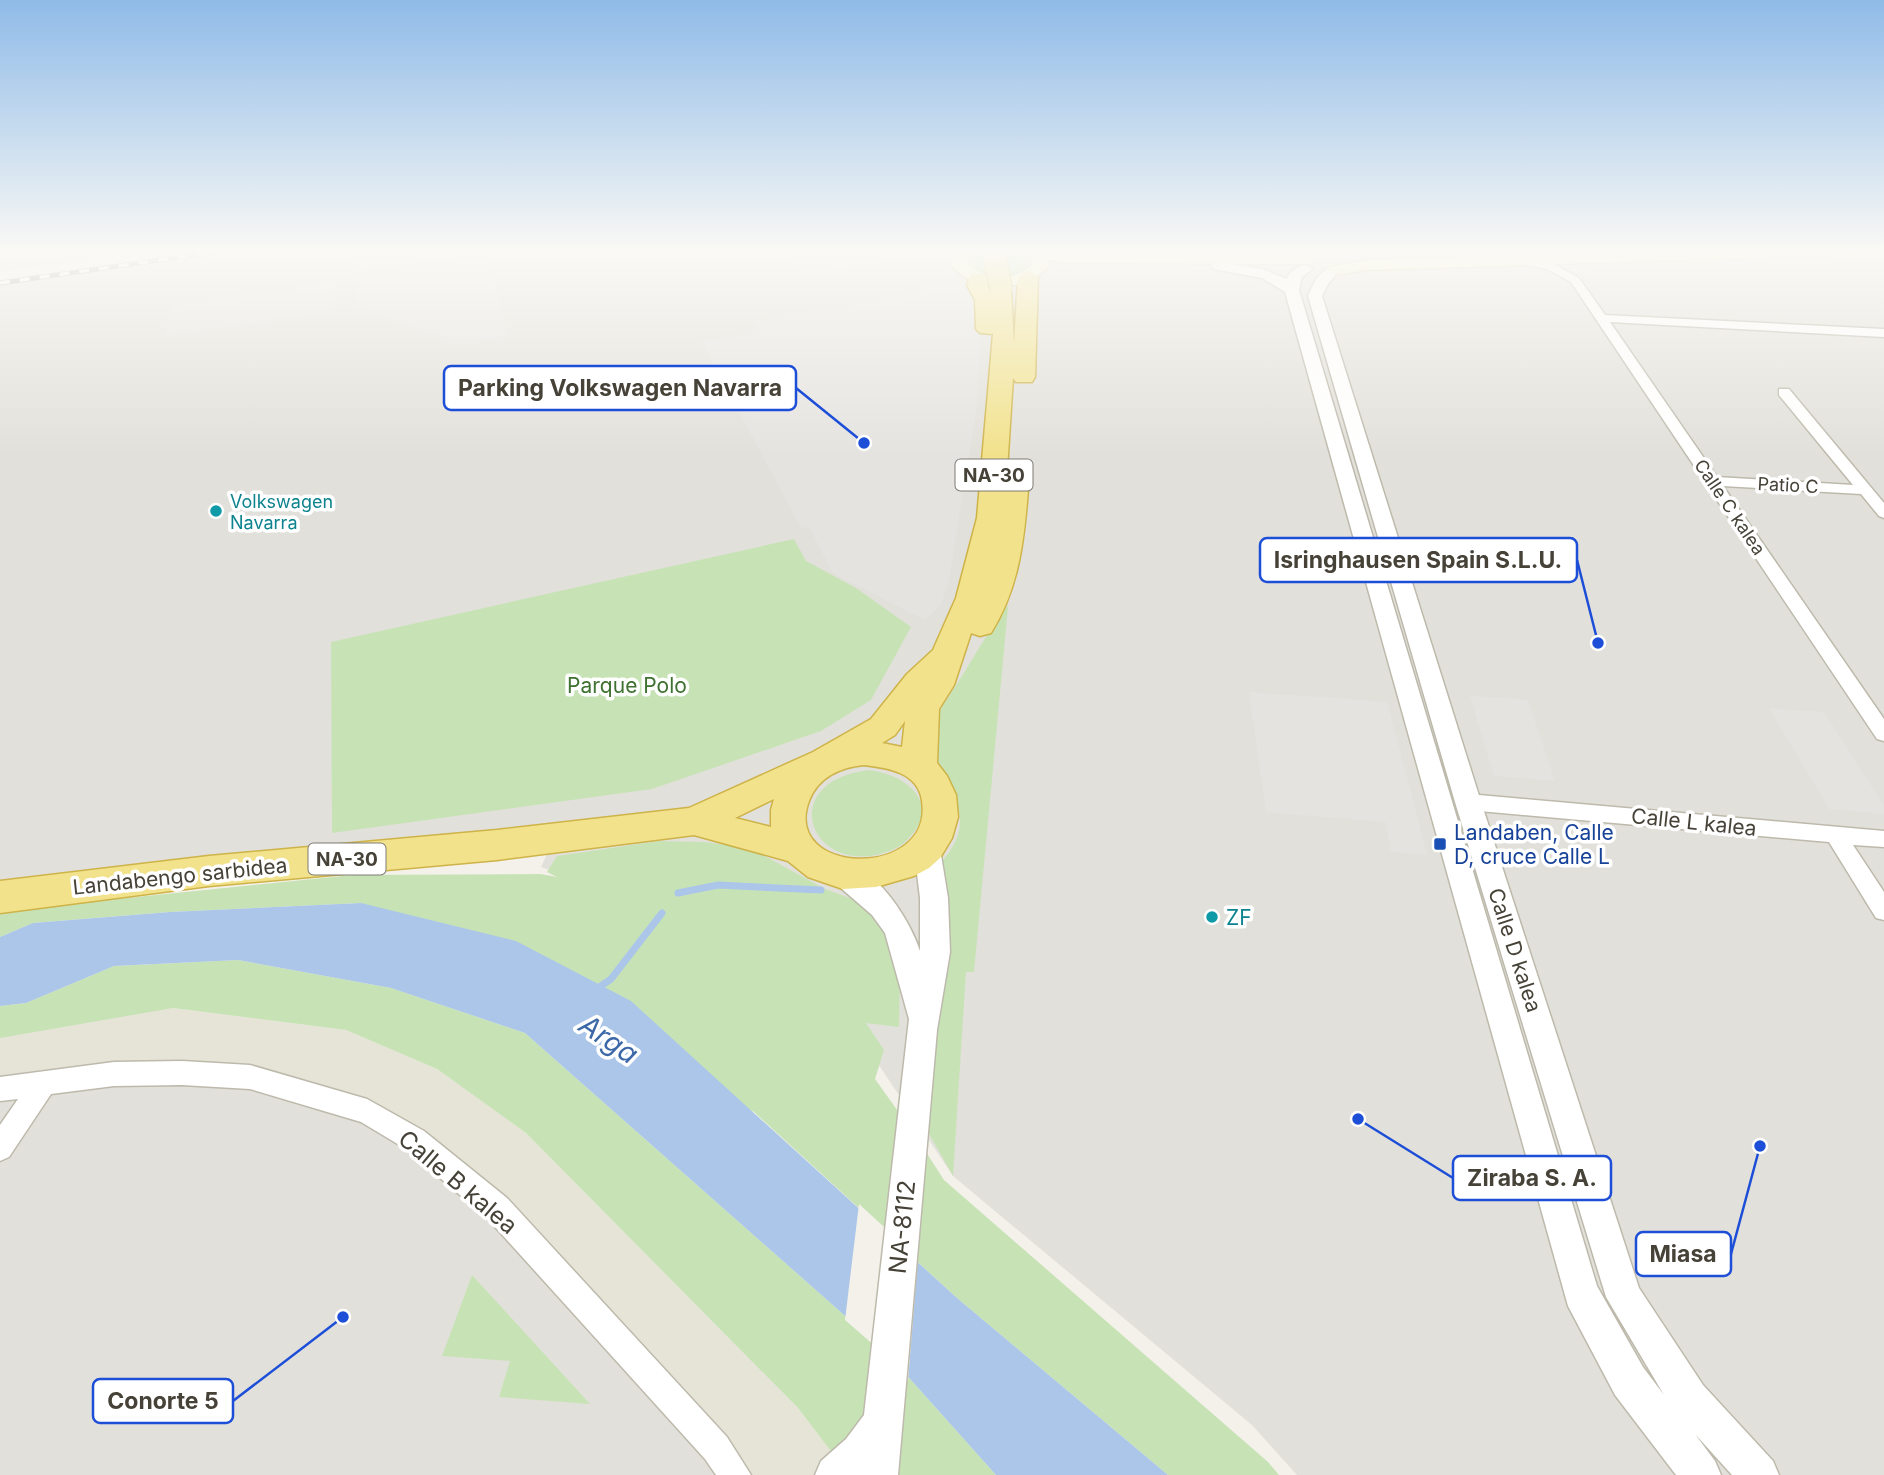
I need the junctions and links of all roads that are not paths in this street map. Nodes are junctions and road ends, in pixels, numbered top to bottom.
1 (986, 318) edge
2 (997, 318) edge
3 (1028, 318) edge
4 (1322, 318) edge
5 (1325, 318) edge
6 (1602, 318) joint
7 (1884, 333) edge
8 (1784, 392) dead end
9 (1712, 481) junction
10 (1865, 490) junction
11 (1884, 513) edge
12 (934, 674) junction
13 (1415, 712) junction
14 (1884, 734) edge
15 (825, 761) junction
16 (920, 768) junction
17 (1468, 802) junction
18 (694, 821) junction
19 (1836, 836) junction
20 (1884, 839) edge
21 (795, 848) junction
22 (927, 849) junction
23 (845, 875) junction
24 (1875, 880) edge
25 (0, 897) edge
26 (1470, 907) junction
27 (1884, 911) edge
28 (923, 1025) junction
29 (45, 1081) junction
30 (0, 1089) edge
31 (0, 1148) edge
32 (883, 1424) junction
33 (735, 1475) edge
34 (835, 1475) edge
35 (878, 1475) edge
36 (1701, 1475) edge
37 (1759, 1475) edge

1 - 12 highway
2 - 12 highway, Landabengo sarbidea / NA-30
3 - 12 highway
4 - 17 street, Calle D kalea
5 - 13 street, Calle D kalea
6 - 7 street
6 - 9 street, Calle C kalea
8 - 10 street, Patio C
9 - 10 street, Patio C
9 - 14 street, Calle C kalea
10 - 11 street, Patio C
12 - 15 highway, Landabengo sarbidea / NA-30
12 - 16 highway, Landabengo sarbidea
13 - 17 street
13 - 26 street, Calle D kalea
15 - 16 highway, Landabengo sarbidea
15 - 18 highway, Landabengo sarbidea / NA-30
15 - 21 highway, Landabengo sarbidea
16 - 22 highway
17 - 19 street, Calle L kalea
17 - 26 street
17 - 37 street, Calle D kalea
18 - 21 highway, Landabengo sarbidea
18 - 25 highway, Landabengo sarbidea / NA-30
19 - 20 street, Calle L kalea
19 - 24 street
21 - 23 highway, Landabengo sarbidea
22 - 23 highway
22 - 28 street, NA-8112 / NA-8112
23 - 28 street, NA-8112
24 - 27 street
26 - 36 street, Calle D kalea
28 - 32 street, NA-8112 / NA-8112
29 - 30 street, Calle B kalea
29 - 31 street
29 - 33 street, Calle B kalea
32 - 34 street
32 - 35 street, NA-8112 / NA-8112

